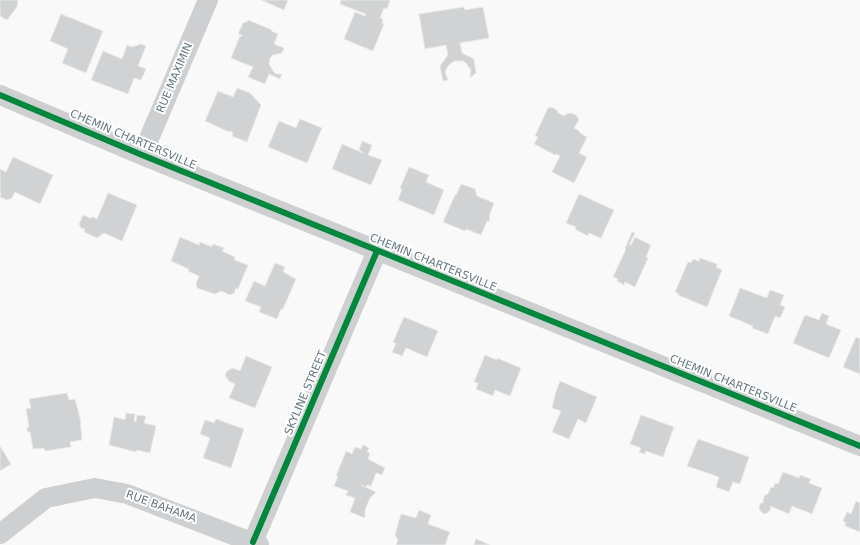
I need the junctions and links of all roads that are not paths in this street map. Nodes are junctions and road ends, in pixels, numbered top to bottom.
1 (208, 0) edge
2 (0, 95) edge
3 (142, 155) junction
4 (376, 251) junction
5 (860, 446) edge
6 (0, 534) edge
7 (256, 544) edge

1 - 3 street, RUE MAXIMIN
2 - 3 street, CHEMIN CHARTERSVILLE
3 - 4 street, CHEMIN CHARTERSVILLE
4 - 5 street, CHEMIN CHARTERSVILLE
4 - 7 street, SKYLINE STREET
6 - 7 street, RUE BAHAMA

